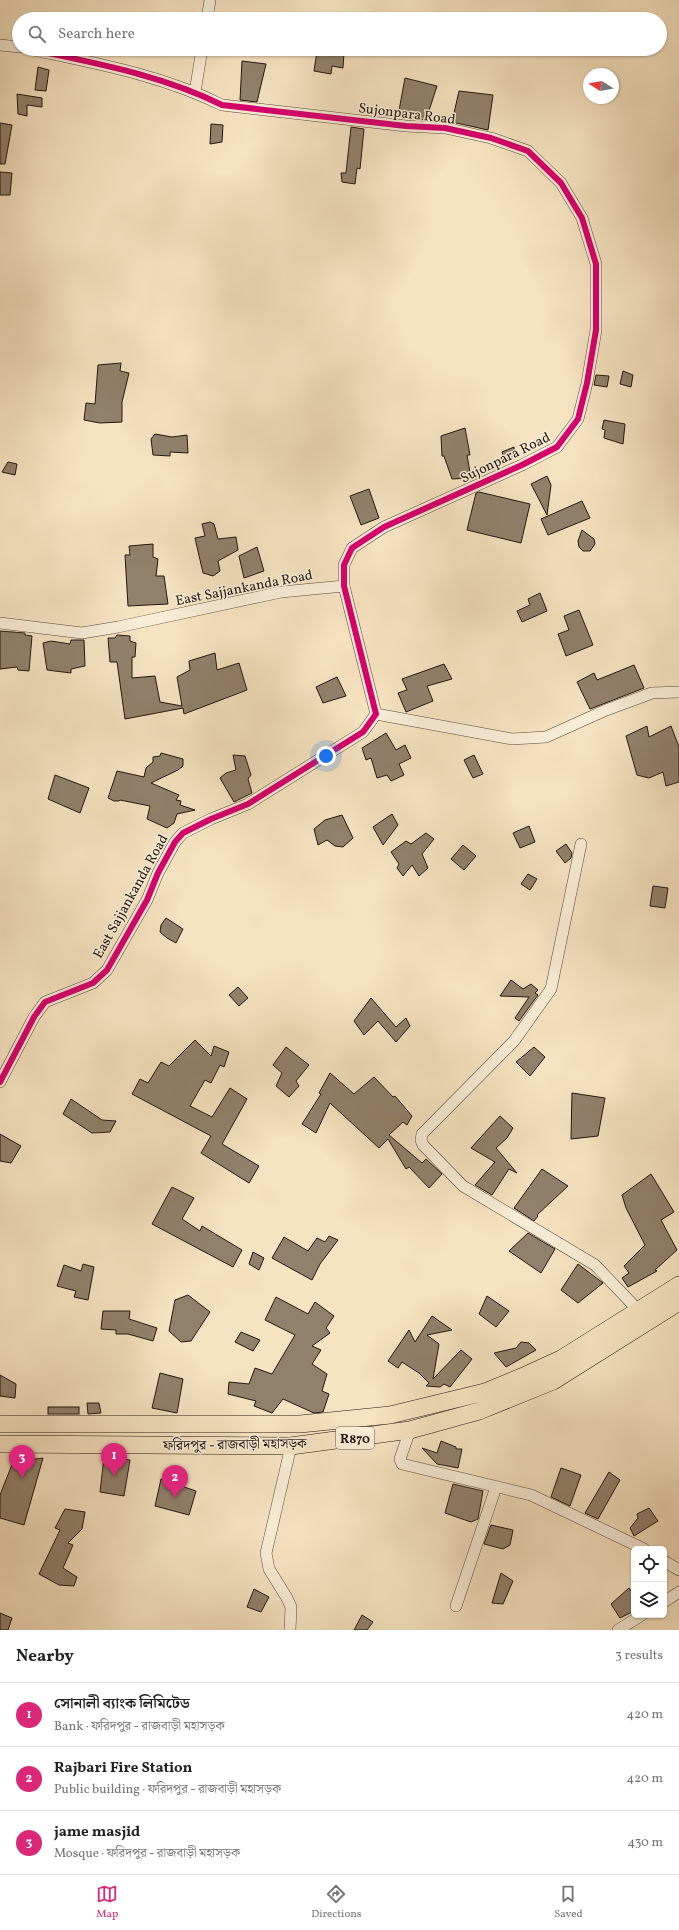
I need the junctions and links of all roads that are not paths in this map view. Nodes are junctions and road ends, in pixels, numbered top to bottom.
1 (210, 0) edge
2 (208, 12) edge
3 (0, 45) edge
4 (12, 46) edge
5 (61, 56) edge
6 (201, 56) edge
7 (196, 92) junction
8 (344, 586) junction
9 (0, 623) edge
10 (679, 692) edge
11 (376, 714) junction
12 (581, 844) dead end
13 (0, 1082) edge
14 (679, 1286) edge
15 (679, 1302) edge
16 (638, 1311) junction
17 (0, 1424) edge
18 (410, 1430) junction
19 (0, 1444) edge
20 (291, 1446) junction
21 (496, 1487) junction
22 (638, 1546) edge
23 (667, 1563) edge
24 (679, 1570) edge
25 (679, 1592) edge
26 (667, 1600) edge
27 (456, 1606) dead end
28 (637, 1618) edge
29 (290, 1630) edge
30 (618, 1630) edge

1 - 2 street
3 - 4 street
5 - 7 street, Sujonpara Road
6 - 7 street
7 - 8 street, Sujonpara Road
8 - 9 street, East Sajjankanda Road
8 - 11 street
10 - 11 street
11 - 13 street, East Sajjankanda Road
12 - 16 street
14 - 16 main road, ফরিদপুর - রাজবাড়ী মহাসড়ক / R870
15 - 18 main road, ফরিদপুর - রাজবাড়ী মহাসড়ক / R870
16 - 17 main road, ফরিদপুর - রাজবাড়ী মহাসড়ক / R870
18 - 20 main road, ফরিদপুর - রাজবাড়ী মহাসড়ক / R870
18 - 21 street
19 - 20 main road, ফরিদপুর - রাজবাড়ী মহাসড়ক / R870
20 - 29 street
21 - 22 street
21 - 27 street
23 - 24 street
25 - 26 street
28 - 30 street

